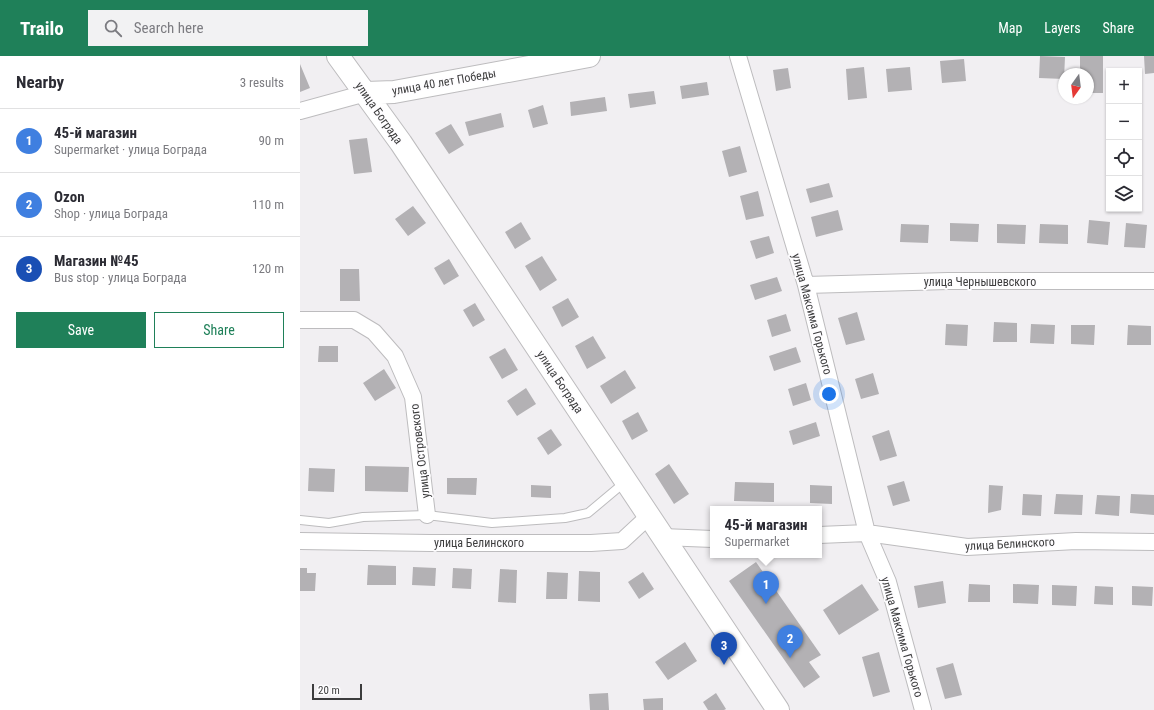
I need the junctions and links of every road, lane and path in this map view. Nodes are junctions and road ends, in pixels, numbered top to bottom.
1 (338, 56) edge
2 (589, 56) edge
3 (738, 56) edge
4 (366, 93) junction
5 (300, 111) edge
6 (1154, 281) edge
7 (806, 285) junction
8 (300, 320) edge
9 (626, 482) junction
10 (427, 516) junction
11 (649, 516) junction
12 (300, 520) edge
13 (868, 533) junction
14 (822, 536) edge
15 (662, 537) junction
16 (710, 539) edge
17 (300, 541) edge
18 (1154, 542) edge
19 (778, 710) edge
20 (923, 710) edge

1 - 4 main road, улица Бограда
2 - 4 main road, улица 40 лет Победы
3 - 7 street, улица Максима Горького
4 - 5 street, улица 40 лет Победы
4 - 9 main road, улица Бограда
6 - 7 street, улица Чернышевского
7 - 13 street, улица Максима Горького
8 - 10 street, улица Островского
9 - 10 lane
9 - 11 main road, улица Бограда
10 - 12 lane
11 - 15 main road, улица Бограда
11 - 17 street, улица Белинского
13 - 14 street, улица Белинского
13 - 18 street, улица Белинского
13 - 20 street, улица Максима Горького
15 - 16 street
15 - 19 main road, улица Бограда

